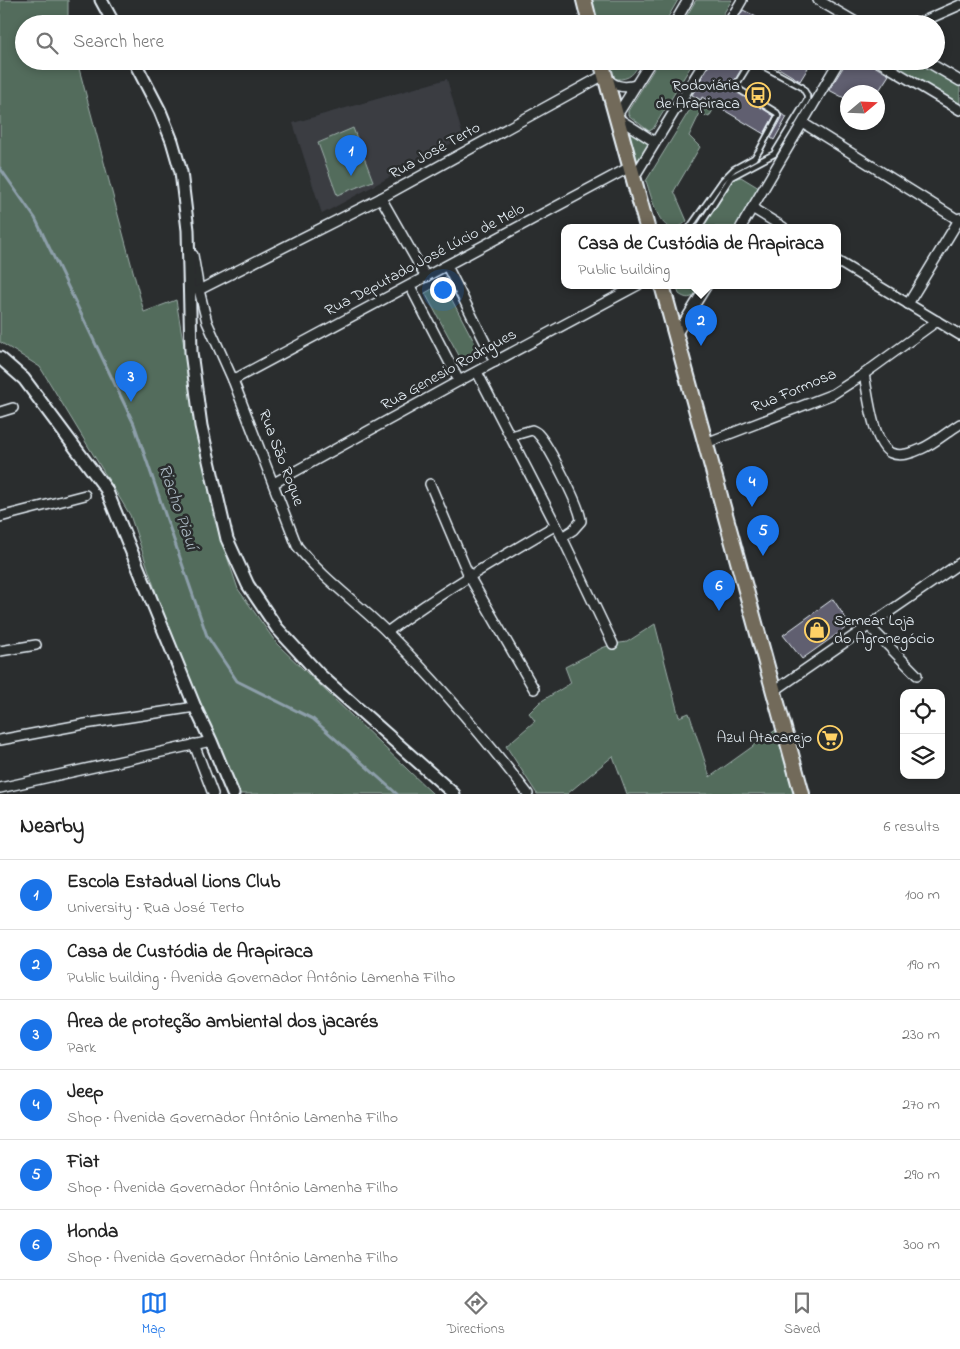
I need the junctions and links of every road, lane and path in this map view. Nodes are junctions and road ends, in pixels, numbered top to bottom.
1 (101, 0) edge
2 (584, 0) edge
3 (688, 0) edge
4 (742, 0) edge
5 (818, 0) edge
6 (960, 5) edge
7 (109, 15) edge
8 (588, 15) edge
9 (679, 15) edge
10 (733, 15) edge
11 (844, 15) edge
12 (937, 15) edge
13 (139, 70) edge
14 (599, 70) edge
15 (603, 70) edge
16 (604, 70) edge
17 (645, 70) edge
18 (699, 70) edge
19 (747, 70) edge
20 (770, 70) edge
21 (834, 70) edge
22 (893, 70) edge
23 (941, 70) edge
24 (960, 81) edge
25 (636, 85) junction
26 (960, 110) edge
27 (616, 117) junction
28 (803, 123) junction
29 (655, 142) junction
30 (631, 173) junction
31 (381, 198) junction
32 (752, 208) junction
33 (960, 220) edge
34 (646, 224) edge
35 (692, 224) edge
36 (701, 224) edge
37 (743, 224) edge
38 (778, 224) edge
39 (188, 230) junction
40 (841, 263) edge
41 (447, 266) junction
42 (426, 277) junction
43 (410, 286) junction
44 (631, 289) edge
45 (663, 289) edge
46 (705, 289) edge
47 (198, 290) junction
48 (908, 304) junction
49 (937, 321) junction
50 (960, 334) edge
51 (676, 336) junction
52 (0, 358) edge
53 (495, 362) junction
54 (477, 372) junction
55 (864, 374) junction
56 (234, 380) junction
57 (459, 381) junction
58 (13, 408) dead end
59 (0, 412) edge
60 (960, 425) edge
61 (511, 436) junction
62 (706, 443) junction
63 (274, 483) junction
64 (430, 484) dead end
65 (85, 495) dead end
66 (1, 514) edge
67 (556, 525) junction
68 (562, 537) junction
69 (959, 566) edge
70 (469, 576) junction
71 (869, 626) junction
72 (387, 632) junction
73 (614, 644) dead end
74 (36, 645) dead end
75 (0, 651) edge
76 (917, 675) dead end
77 (534, 689) dead end
78 (774, 691) junction
79 (195, 707) junction
80 (0, 740) edge
81 (211, 741) junction
82 (194, 744) junction
83 (0, 788) edge
84 (213, 794) edge
85 (233, 794) edge
86 (454, 794) edge
87 (528, 794) edge
88 (802, 794) edge

1 - 7 main road
2 - 8 main road
3 - 9 street
4 - 10 street
5 - 11 street
6 - 12 street
13 - 39 main road, Rua São Roque
14 - 31 street, Rua José Terto
15 - 27 main road
16 - 25 street
17 - 25 street
18 - 29 street
19 - 35 lane
20 - 36 lane
21 - 28 street
22 - 26 street
23 - 24 street
25 - 27 street
27 - 29 street
27 - 30 main road
28 - 32 street
28 - 33 street
29 - 30 street
30 - 34 main road
30 - 41 street, Rua Deputado José Lúcio de Melo
31 - 42 street
31 - 47 street, Rua José Terto
32 - 37 street
32 - 38 street
33 - 48 street
39 - 47 street, Rua São Roque
39 - 86 main road
40 - 48 street
41 - 42 street, Rua Deputado José Lúcio de Melo
41 - 53 street
42 - 43 street, Rua Deputado José Lúcio de Melo
43 - 56 street, Rua Deputado José Lúcio de Melo
43 - 57 street
44 - 53 street, Rua Genesio Rodrigues
45 - 51 main road
46 - 51 street
47 - 56 street, Rua São Roque
48 - 49 street
49 - 50 street
49 - 55 street, Rua Formosa
51 - 62 main road
52 - 79 main road
53 - 54 street, Rua Genesio Rodrigues
54 - 57 street, Rua Genesio Rodrigues
54 - 61 street
55 - 60 street
55 - 62 street, Rua Formosa
56 - 63 street, Rua São Roque
57 - 63 street, Rua Genesio Rodrigues
58 - 59 street
61 - 67 street
61 - 68 street
62 - 78 main road
63 - 72 street, Rua São Roque
64 - 70 street
65 - 66 street
67 - 68 street
67 - 70 street
68 - 73 street
69 - 71 street
70 - 72 street
70 - 77 street
71 - 76 street
71 - 78 street
72 - 87 street, Rua São Roque
74 - 75 street
78 - 88 main road
79 - 80 street
79 - 81 main road
81 - 82 street
81 - 85 main road
82 - 83 street
82 - 84 street

